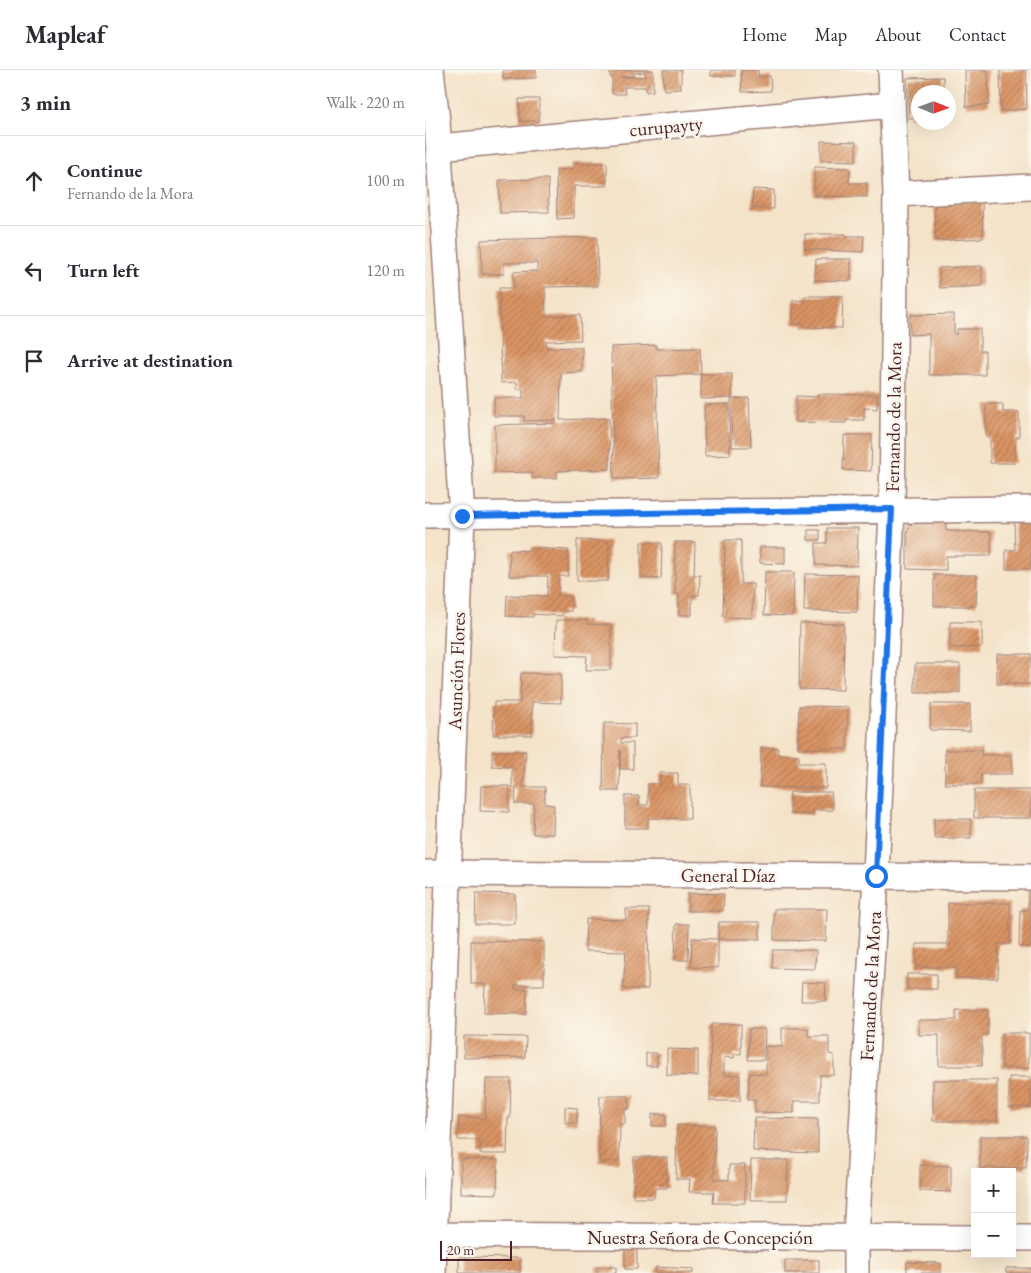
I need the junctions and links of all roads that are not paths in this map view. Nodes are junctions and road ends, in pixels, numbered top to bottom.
1 (431, 70) edge
2 (891, 70) edge
3 (892, 105) junction
4 (431, 123) edge
5 (439, 147) junction
6 (1031, 187) edge
7 (896, 194) junction
8 (892, 509) junction
9 (1031, 509) edge
10 (425, 515) edge
11 (462, 516) junction
12 (436, 873) edge
13 (876, 876) junction
14 (1031, 877) edge
15 (429, 1235) edge
16 (856, 1238) junction
17 (971, 1238) edge
18 (1016, 1238) edge
19 (1031, 1238) edge
20 (433, 1273) edge
21 (856, 1273) edge

1 - 4 street, Asunción Flores
2 - 3 street, Fernando de la Mora
3 - 5 street, curupayty
3 - 7 street, Fernando de la Mora
4 - 5 street, Asunción Flores
5 - 11 street, Asunción Flores
6 - 7 street
7 - 8 street, Fernando de la Mora
8 - 9 street
8 - 11 street
8 - 13 street, Fernando de la Mora
10 - 11 street
11 - 12 street, Asunción Flores
12 - 13 street, General Díaz
12 - 15 street, Asunción Flores
13 - 14 street, General Díaz
13 - 16 street, Fernando de la Mora
15 - 16 street, Nuestra Señora de Concepción
15 - 20 street, Asunción Flores
16 - 17 street, Nuestra Señora de Concepción
16 - 21 street, Fernando de la Mora
18 - 19 street

